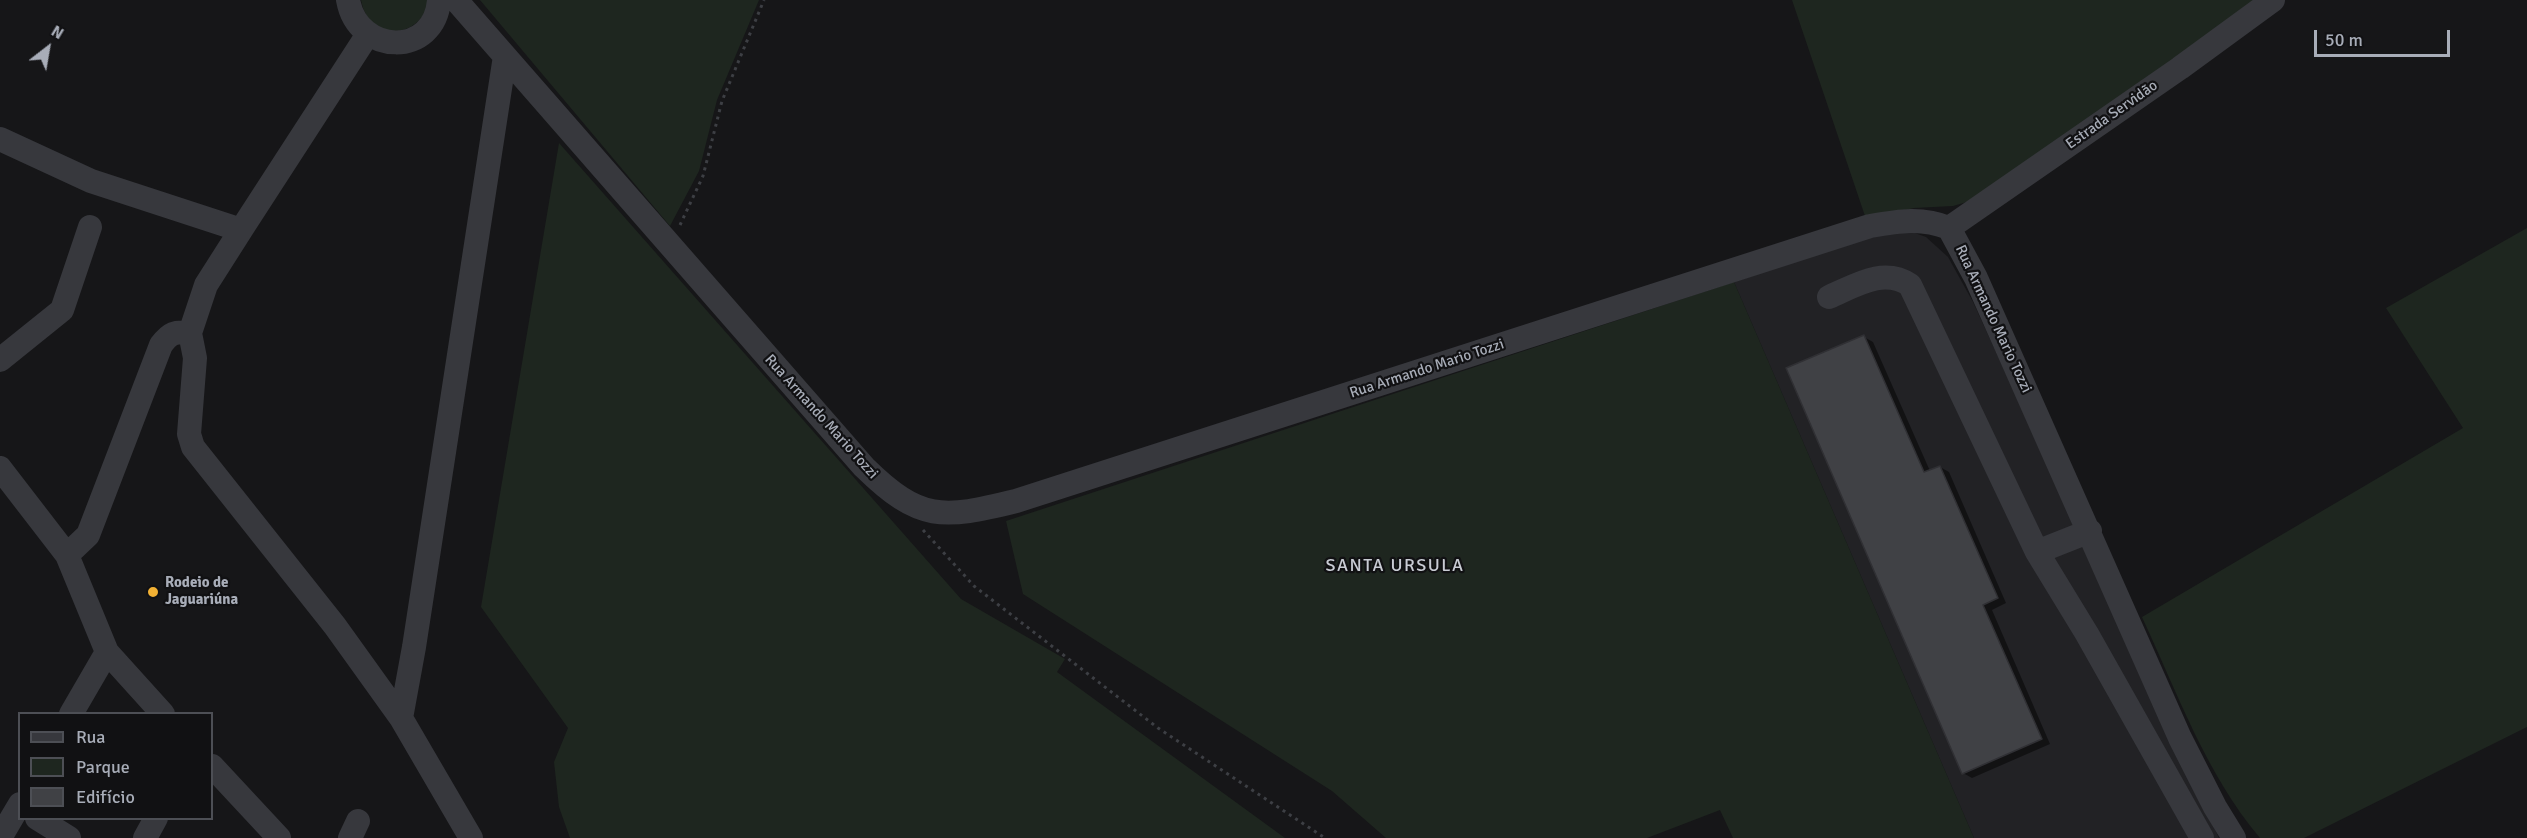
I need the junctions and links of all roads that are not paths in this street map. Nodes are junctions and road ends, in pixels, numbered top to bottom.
1 (348, 0) edge
2 (439, 0) edge
3 (456, 0) edge
4 (2273, 0) edge
5 (368, 34) junction
6 (505, 56) junction
7 (0, 139) edge
8 (90, 227) dead end
9 (1949, 228) junction
10 (241, 230) junction
11 (1828, 297) dead end
12 (190, 333) junction
13 (0, 360) edge
14 (0, 468) edge
15 (2090, 531) junction
16 (2037, 552) junction
17 (67, 555) junction
18 (107, 652) junction
19 (72, 712) edge
20 (161, 712) edge
21 (401, 717) junction
22 (213, 767) edge
23 (18, 816) edge
24 (41, 820) edge
25 (155, 820) edge
26 (0, 838) edge
27 (69, 838) edge
28 (145, 838) edge
29 (279, 838) edge
30 (471, 838) edge
31 (2202, 838) edge
32 (2234, 838) edge

1 - 5 street
2 - 5 street
3 - 6 street, Rua Armando Mario Tozzi
4 - 9 street, Estrada Servidão
5 - 10 street
6 - 9 street, Rua Armando Mario Tozzi
6 - 21 street
7 - 10 street
8 - 13 street
9 - 15 street, Rua Armando Mario Tozzi
10 - 12 street
11 - 16 street
12 - 17 street
12 - 21 street
14 - 17 street
15 - 16 street
15 - 32 street, Rua Armando Mario Tozzi
16 - 31 street
17 - 18 street
18 - 19 street
18 - 20 street
21 - 30 street
22 - 29 street
23 - 26 street
24 - 27 street
25 - 28 street

